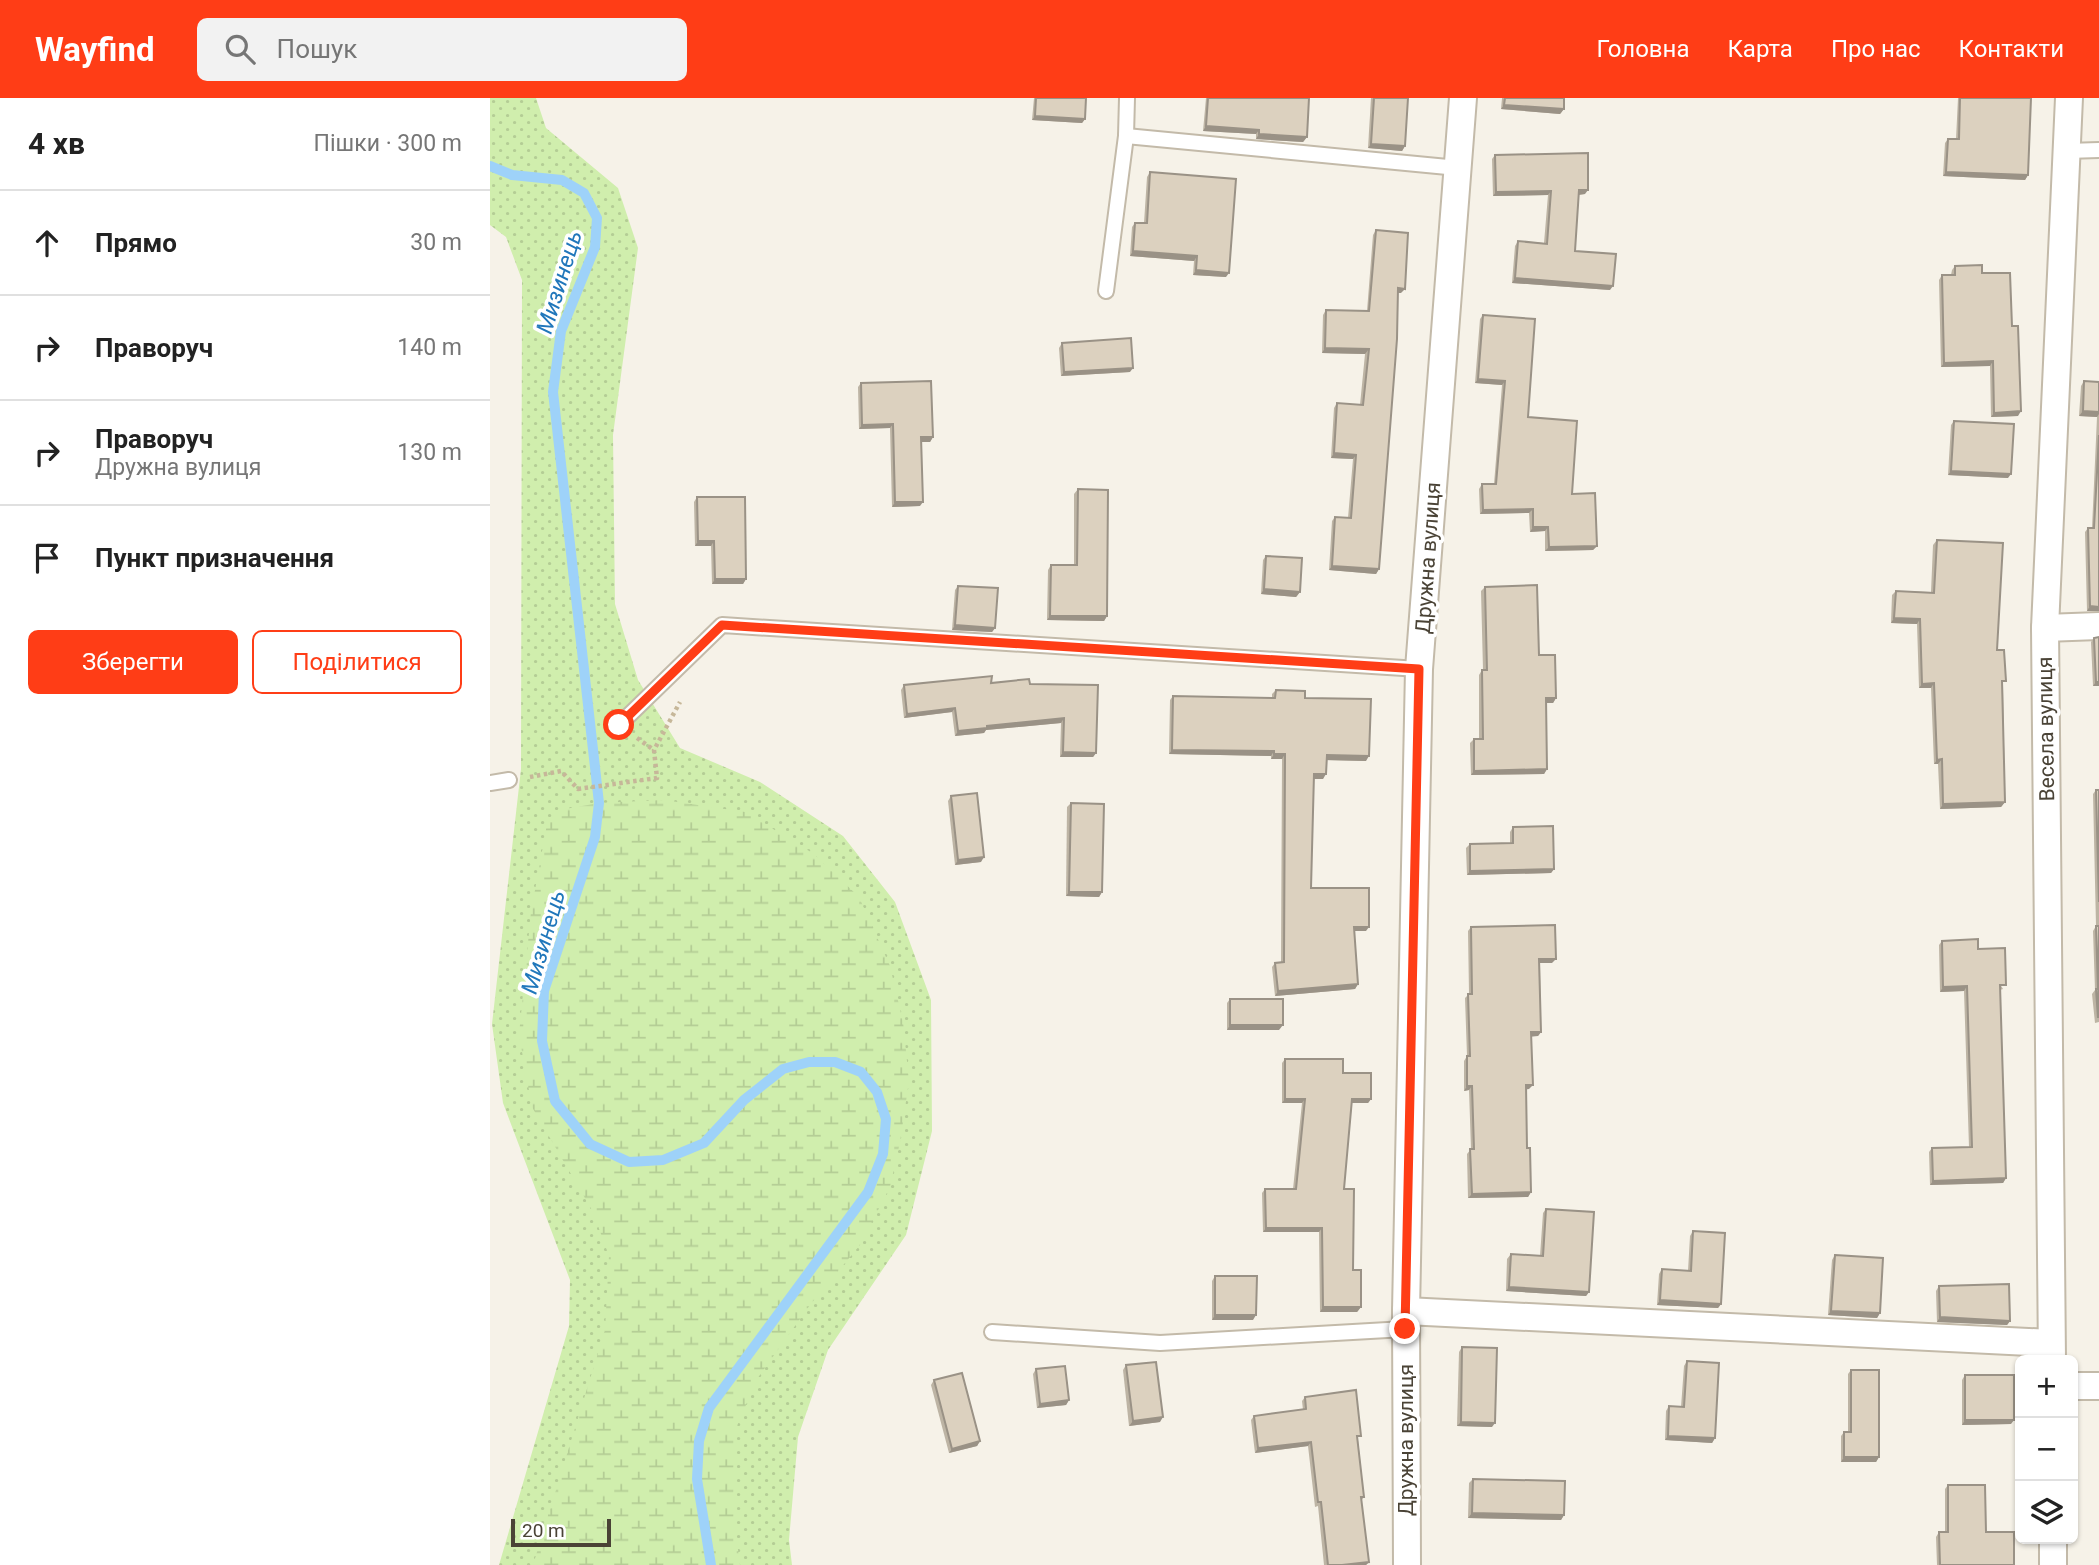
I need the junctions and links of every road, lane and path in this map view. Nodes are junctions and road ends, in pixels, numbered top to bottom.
1 (1127, 98) edge
2 (1463, 98) edge
3 (2069, 98) edge
4 (1126, 136) junction
5 (2099, 150) edge
6 (2067, 151) junction
7 (1458, 168) junction
8 (1106, 290) dead end
9 (2099, 626) edge
10 (2045, 628) junction
11 (1419, 669) junction
12 (619, 725) dead end
13 (654, 750) dead end
14 (561, 771) dead end
15 (509, 780) dead end
16 (490, 783) edge
17 (1406, 1320) junction
18 (992, 1332) dead end
19 (2051, 1351) edge
20 (2078, 1385) edge
21 (2099, 1386) edge
22 (2053, 1544) edge
23 (1407, 1565) edge
24 (2053, 1565) edge

1 - 4 lane
2 - 7 street, Дружна вулиця
3 - 6 street, Весела вулиця
4 - 7 lane
4 - 8 lane
5 - 6 lane
6 - 10 street, Весела вулиця
7 - 11 street, Дружна вулиця
9 - 10 street
10 - 19 street, Весела вулиця
11 - 12 lane
11 - 17 street, Дружна вулиця
13 - 14 path
15 - 16 lane
17 - 18 lane
17 - 19 street
17 - 23 street, Дружна вулиця
20 - 21 street
22 - 24 street

